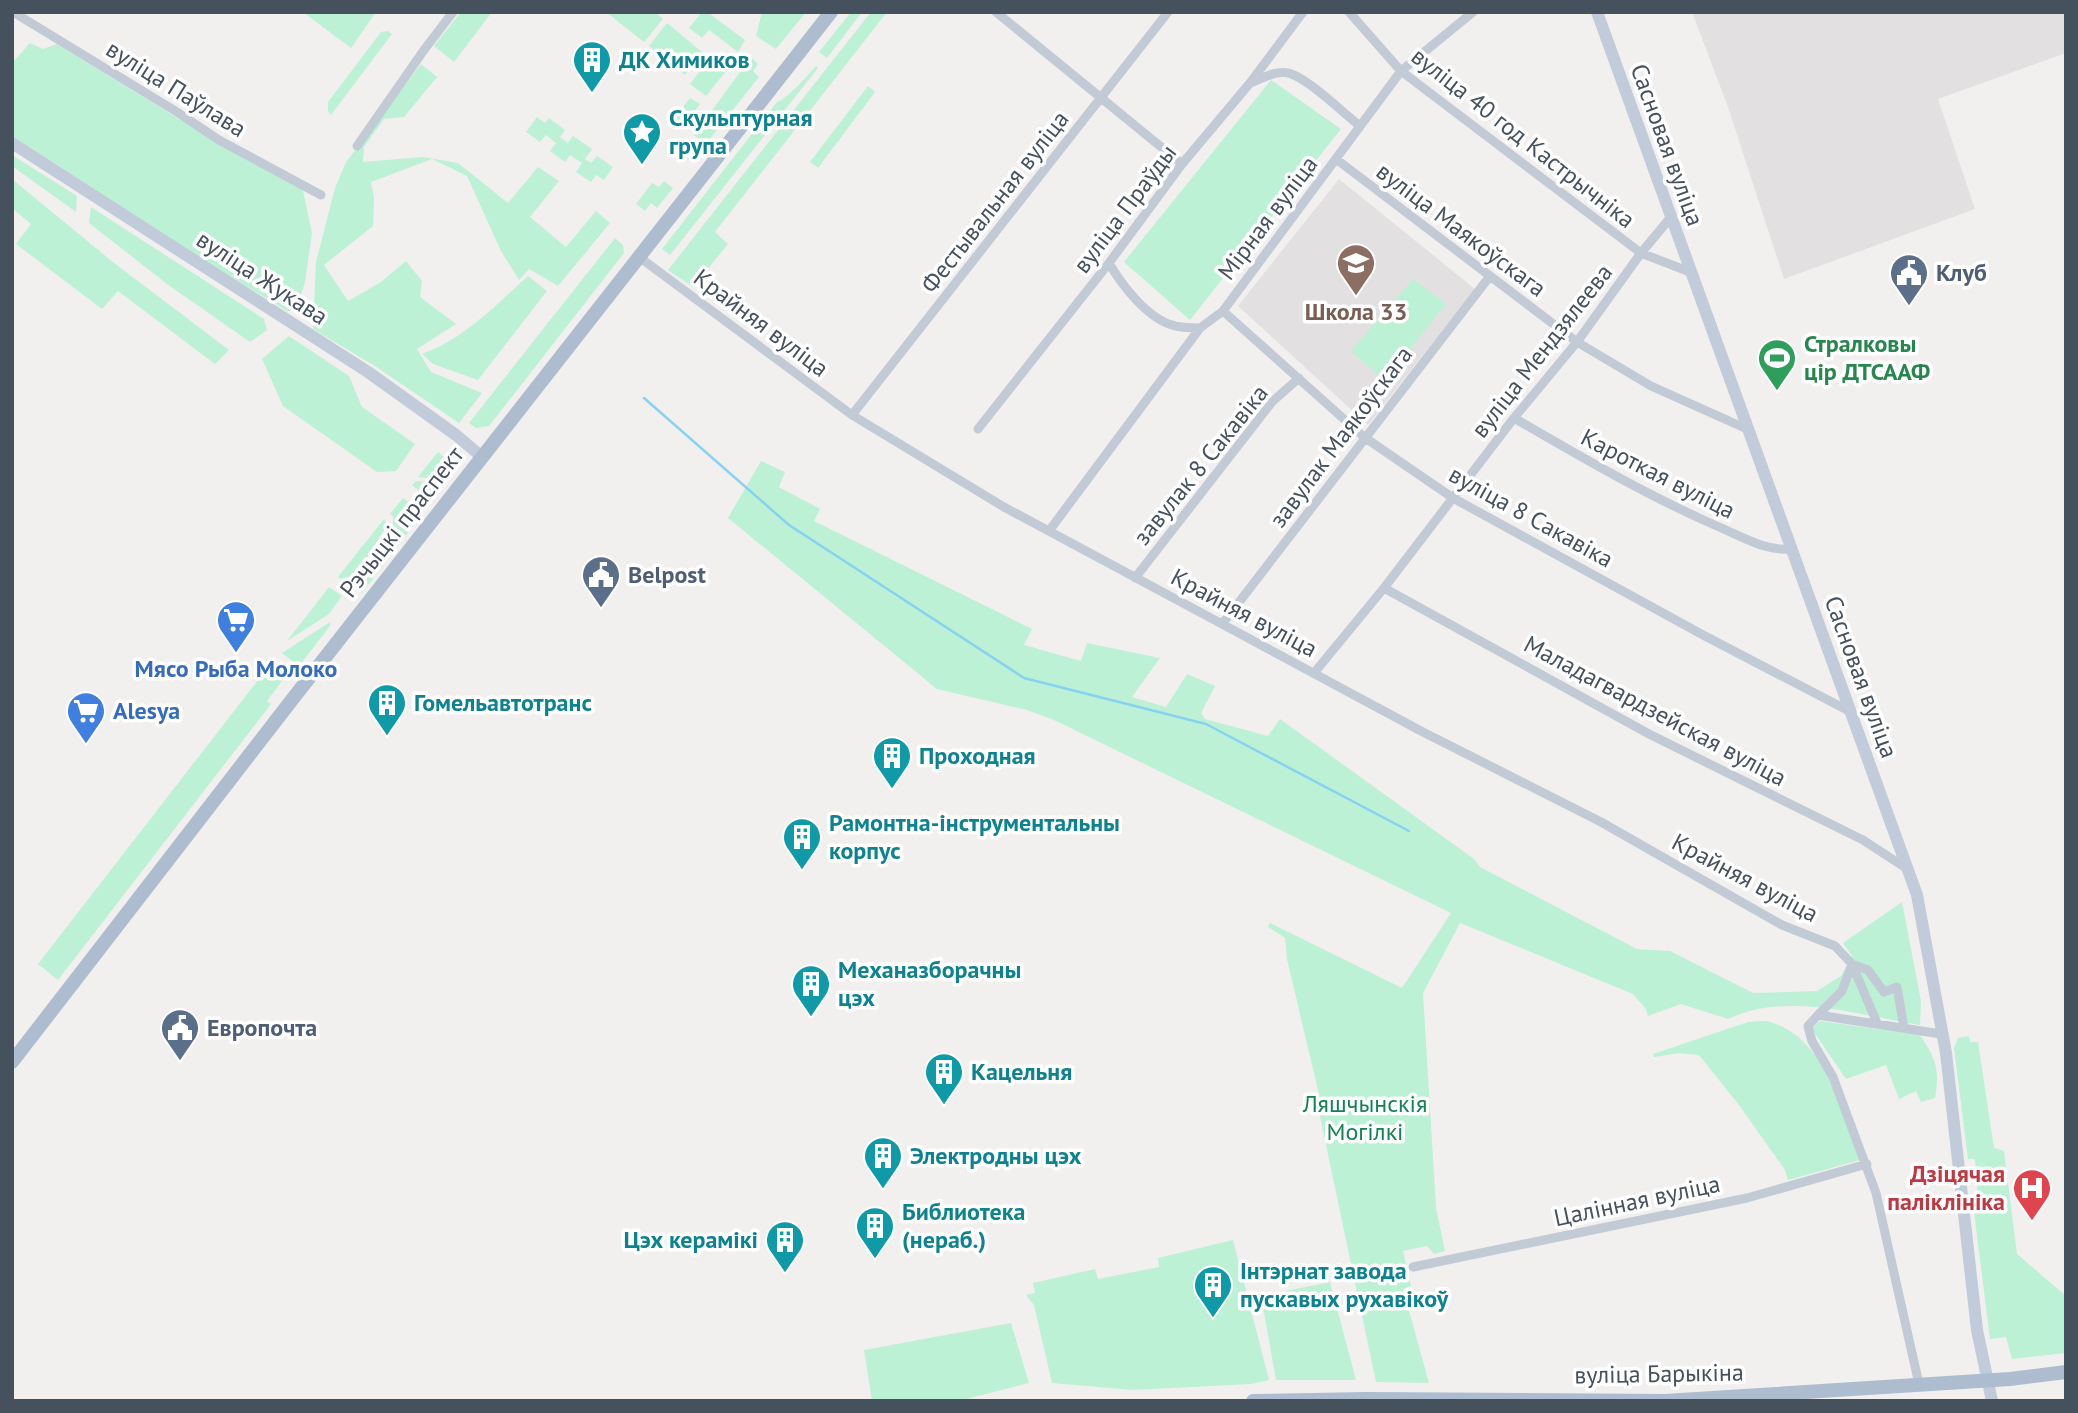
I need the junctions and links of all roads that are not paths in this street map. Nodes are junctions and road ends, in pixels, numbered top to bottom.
1 (13, 12) edge
2 (453, 12) edge
3 (831, 12) edge
4 (996, 12) edge
5 (1168, 12) edge
6 (1303, 12) edge
7 (1349, 12) edge
8 (1473, 12) edge
9 (1597, 12) edge
10 (1401, 71) junction
11 (1250, 83) junction
12 (1101, 98) junction
13 (1360, 126) junction
14 (12, 143) edge
15 (357, 146) dead end
16 (1336, 159) junction
17 (1182, 164) junction
18 (321, 195) dead end
19 (1671, 217) junction
20 (1641, 253) junction
21 (639, 257) junction
22 (1109, 262) junction
23 (1690, 272) junction
24 (1490, 276) junction
25 (1223, 311) junction
26 (1200, 328) junction
27 (1577, 342) junction
28 (1299, 378) junction
29 (852, 415) junction
30 (1514, 418) junction
31 (978, 429) dead end
32 (1747, 429) junction
33 (1364, 437) junction
34 (482, 457) junction
35 (1453, 498) junction
36 (1049, 531) junction
37 (1791, 549) junction
38 (1135, 578) junction
39 (1384, 588) junction
40 (1223, 623) junction
41 (1314, 673) junction
42 (1851, 712) junction
43 (1908, 869) junction
44 (1852, 964) junction
45 (1818, 1016) junction
46 (1877, 1023) junction
47 (1904, 1028) junction
48 (1941, 1034) junction
49 (12, 1062) edge
50 (1867, 1164) junction
51 (1413, 1267) dead end
52 (2066, 1372) edge
53 (1988, 1381) junction
54 (1919, 1384) junction
55 (1279, 1400) edge
56 (1253, 1401) edge
57 (1992, 1401) edge

1 - 18 street, вуліца Паўлава
2 - 15 street
3 - 21 main road, Рэчыцкі праспект
4 - 12 street
5 - 12 street, Фестывальная вуліца
6 - 11 street, вуліца Праўды
7 - 10 street, вуліца 40 год Кастрычніка
8 - 10 street, Мірная вуліца
9 - 19 main road, Сасновая вуліца
10 - 13 street, Мірная вуліца
10 - 20 street, вуліца 40 год Кастрычніка
11 - 13 street
11 - 17 street, вуліца Праўды
12 - 17 street
12 - 29 street, Фестывальная вуліца
13 - 16 street, Мірная вуліца
14 - 34 main road, вуліца Жукава
16 - 24 street, вуліца Маякоўскага
16 - 25 street, Мірная вуліца
17 - 22 street, вуліца Праўды
19 - 20 street, вуліца Мендзялеева
19 - 23 main road, Сасновая вуліца
20 - 23 street, вуліца 40 год Кастрычніка
20 - 27 street, вуліца Мендзялеева
21 - 29 street, Крайняя вуліца
21 - 34 main road, Рэчыцкі праспект
22 - 26 street
22 - 31 street, вуліца Праўды
23 - 32 main road, Сасновая вуліца
24 - 27 street, вуліца Маякоўскага
24 - 33 street, завулак Маякоўскага
25 - 26 street, Мірная вуліца
25 - 28 street, вуліца 8 Сакавіка
26 - 36 street, Мірная вуліца
27 - 30 street, вуліца Мендзялеева
27 - 32 street, вуліца Маякоўскага
28 - 33 street, вуліца 8 Сакавіка
28 - 38 street, завулак 8 Сакавіка
29 - 36 street, Крайняя вуліца
30 - 35 street, вуліца Мендзялеева
30 - 37 street, Кароткая вуліца
32 - 37 main road, Сасновая вуліца
33 - 35 street, вуліца 8 Сакавіка
33 - 40 street, завулак Маякоўскага
34 - 49 main road, Рэчыцкі праспект
35 - 39 street, вуліца Мендзялеева
35 - 42 street, вуліца 8 Сакавіка
36 - 38 street, Крайняя вуліца
37 - 42 main road, Сасновая вуліца
38 - 40 street, Крайняя вуліца
39 - 41 street, вуліца Мендзялеева
39 - 43 street, Маладагвардзейская вуліца
40 - 41 street, Крайняя вуліца
41 - 44 street, Крайняя вуліца
42 - 43 main road, Сасновая вуліца
43 - 48 main road, Сасновая вуліца
44 - 45 street
44 - 46 street, Крайняя вуліца
44 - 47 street, Крайняя вуліца
45 - 46 street
45 - 50 street
46 - 47 street
47 - 48 street
48 - 53 main road, Сасновая вуліца
50 - 51 street, Цалінная вуліца
50 - 54 street
52 - 53 main road, вуліца Барыкіна
53 - 54 main road, вуліца Барыкіна
53 - 57 main road, Сасновая вуліца
54 - 55 main road, вуліца Барыкіна
55 - 56 main road, вуліца Барыкіна

